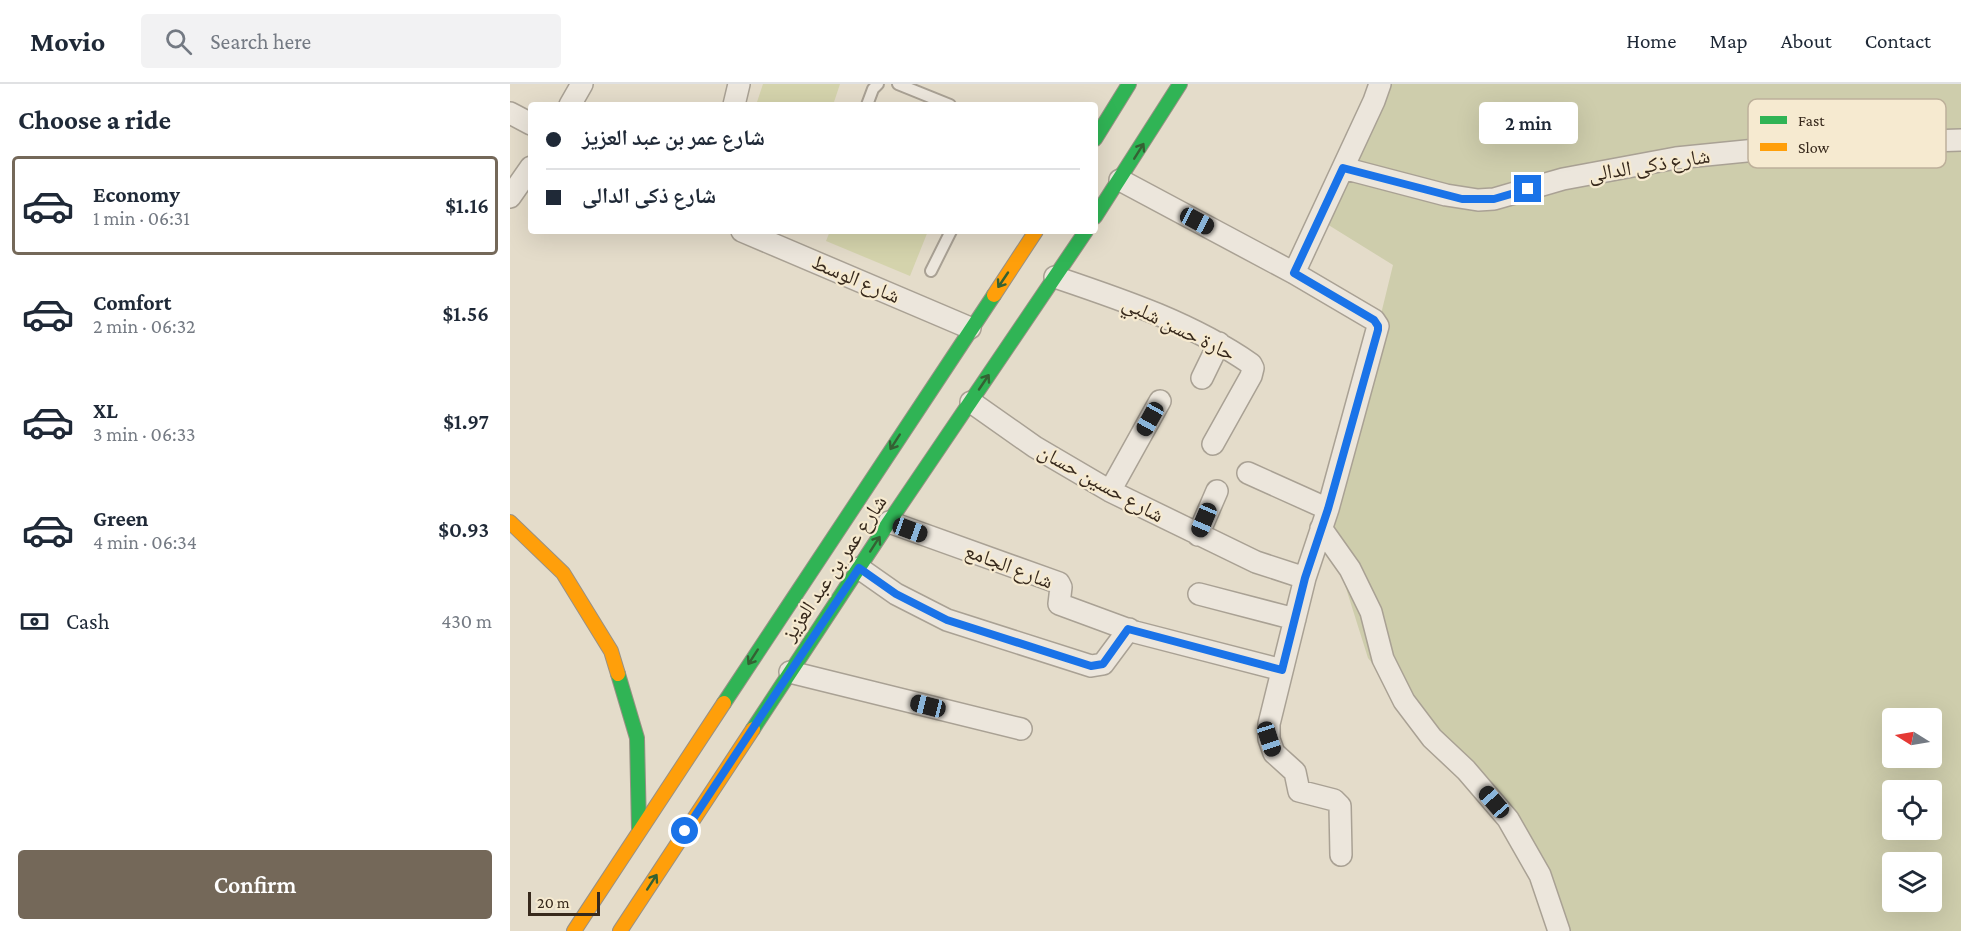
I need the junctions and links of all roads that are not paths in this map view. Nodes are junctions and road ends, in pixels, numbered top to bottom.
1 (582, 84) edge
2 (739, 84) edge
3 (878, 84) edge
4 (898, 84) edge
5 (1129, 84) edge
6 (1180, 84) edge
7 (1380, 84) edge
8 (572, 102) edge
9 (735, 102) edge
10 (868, 102) edge
11 (943, 102) edge
12 (510, 113) edge
13 (528, 122) edge
14 (1098, 134) edge
15 (1946, 140) edge
16 (1961, 140) edge
17 (1748, 151) edge
18 (1343, 168) junction
19 (528, 171) edge
20 (1120, 180) junction
21 (510, 197) edge
22 (1098, 213) edge
23 (749, 234) edge
24 (950, 234) edge
25 (1033, 234) edge
26 (1084, 234) edge
27 (931, 272) dead end
28 (1294, 273) junction
29 (1055, 276) junction
30 (970, 328) junction
31 (1218, 343) junction
32 (1202, 378) dead end
33 (1160, 401) dead end
34 (970, 402) junction
35 (1213, 444) dead end
36 (1248, 472) dead end
37 (1110, 491) junction
38 (1217, 491) dead end
39 (1324, 518) junction
40 (510, 522) edge
41 (889, 522) junction
42 (1198, 535) junction
43 (859, 568) junction
44 (1305, 578) junction
45 (1199, 594) dead end
46 (1295, 619) junction
47 (1128, 629) junction
48 (1282, 670) junction
49 (790, 672) junction
50 (1021, 729) dead end
51 (639, 830) junction
52 (1341, 855) dead end
53 (574, 931) edge
54 (620, 931) edge
55 (1559, 931) edge

1 - 8 street
2 - 9 street
3 - 10 lane
4 - 11 lane
5 - 14 main road
20 -> 6 main road
7 - 18 street
12 - 13 street
15 - 16 street, شارع ذكى الدالى
17 - 18 street, شارع ذكى الدالى
18 - 28 street
19 - 21 street
20 - 22 main road
20 - 28 street
23 - 30 street, شارع الوسط
24 - 27 lane
25 -> 30 main road, شارع عمر بن عبد العزيز
26 - 29 main road, شارع عمر بن عبد العزيز
28 - 39 street
29 - 31 street, حارة حسن شلبي
34 -> 29 main road, شارع عمر بن عبد العزيز
30 -> 51 main road, شارع عمر بن عبد العزيز
31 - 32 street
31 - 35 street, حارة حسن شلبي
33 - 37 street
34 - 37 street, شارع حسين حسان
34 - 41 main road, شارع عمر بن عبد العزيز
36 - 39 street
37 - 42 street, شارع حسين حسان
38 - 42 street
39 - 44 street
39 - 55 street
40 - 51 main road
43 -> 41 main road, شارع عمر بن عبد العزيز
41 - 47 street, شارع الجامع
42 - 44 street, شارع حسين حسان
43 - 47 street
43 - 49 main road, شارع عمر بن عبد العزيز
44 - 46 street
45 - 46 street
46 - 48 street
47 - 48 street, شارع الجامع
48 - 52 street
49 - 50 street
54 -> 49 main road, شارع عمر بن عبد العزيز
51 - 53 main road, شارع عمر بن عبد العزيز

